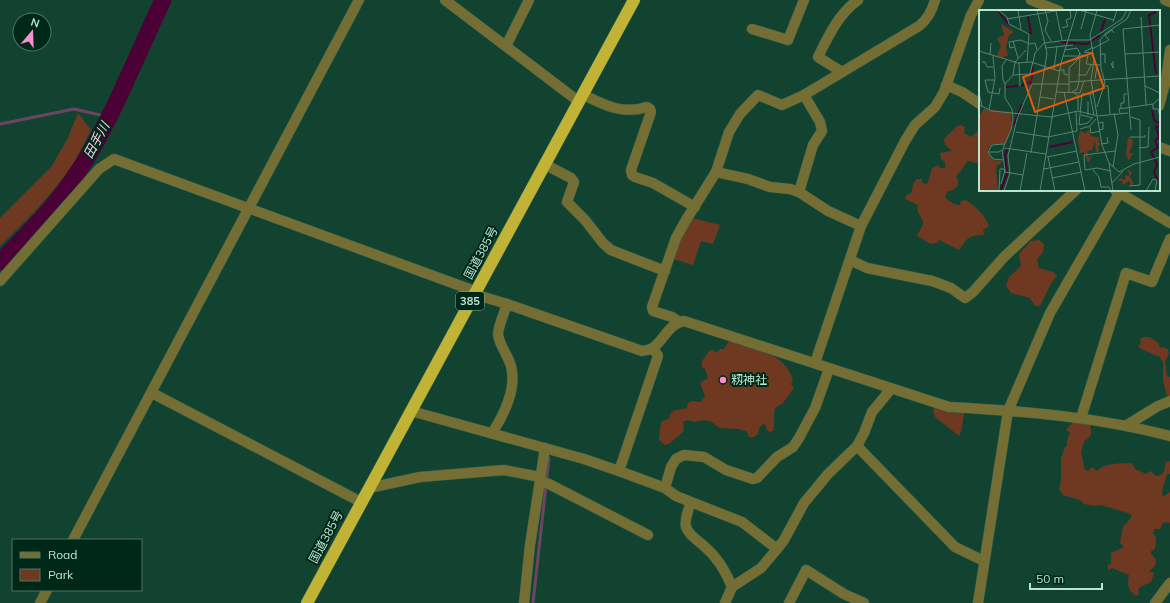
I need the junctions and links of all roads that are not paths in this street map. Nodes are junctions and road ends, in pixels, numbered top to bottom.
1 (359, 0) edge
2 (445, 0) edge
3 (529, 0) edge
4 (634, 0) edge
5 (804, 0) edge
6 (858, 0) edge
7 (935, 0) edge
8 (979, 0) edge
9 (1031, 0) edge
10 (1165, 0) edge
11 (1170, 2) edge
12 (1056, 10) edge
13 (752, 29) dead end
14 (506, 46) junction
15 (1170, 50) edge
16 (842, 72) junction
17 (1162, 79) edge
18 (946, 85) junction
19 (804, 95) junction
20 (580, 97) junction
21 (1160, 97) edge
22 (979, 103) edge
23 (1160, 147) edge
24 (1170, 151) edge
25 (544, 164) junction
26 (716, 172) junction
27 (1075, 191) edge
28 (1118, 191) edge
29 (799, 192) junction
30 (695, 207) junction
31 (248, 209) junction
32 (1170, 222) edge
33 (861, 226) junction
34 (1170, 239) edge
35 (850, 260) junction
36 (665, 271) junction
37 (0, 281) edge
38 (474, 294) junction
39 (507, 304) junction
40 (679, 322) junction
41 (653, 348) junction
42 (815, 363) junction
43 (829, 368) junction
44 (891, 389) junction
45 (152, 393) junction
46 (1170, 401) edge
47 (411, 411) junction
48 (1008, 412) junction
49 (1080, 418) junction
50 (1127, 425) junction
51 (492, 433) junction
52 (1170, 436) edge
53 (857, 446) junction
54 (545, 448) junction
55 (619, 470) junction
56 (540, 479) junction
57 (369, 488) junction
58 (665, 488) junction
59 (361, 502) junction
60 (691, 502) junction
61 (648, 535) dead end
62 (75, 539) edge
63 (777, 549) junction
64 (984, 560) junction
65 (1170, 583) edge
66 (732, 586) junction
67 (46, 591) edge
68 (40, 603) edge
69 (307, 603) edge
70 (524, 603) edge
71 (725, 603) edge
72 (789, 603) edge
73 (864, 603) edge
74 (978, 603) edge
75 (1155, 603) edge

1 - 31 street
2 - 14 street
3 - 14 street
4 - 20 highway, 国道385号 / 385
5 - 13 street
6 - 16 street
7 - 16 street
8 - 18 street
9 - 12 street
10 - 11 street
14 - 20 street
15 - 17 street
16 - 19 street
17 - 21 street
18 - 22 street
18 - 33 street
19 - 26 street
19 - 29 street
20 - 25 highway, 国道385号 / 385
20 - 30 street
23 - 24 street
25 - 36 street
25 - 38 highway, 国道385号 / 385
26 - 29 street
26 - 30 street
27 - 35 street
28 - 32 street
28 - 48 street
29 - 33 street
30 - 36 street
31 - 37 street
31 - 38 street
31 - 45 street
33 - 35 street
34 - 49 street
35 - 42 street
36 - 40 street
38 - 39 street
38 - 47 highway, 国道385号 / 385
39 - 41 street
39 - 51 street
40 - 41 street
40 - 42 street
41 - 55 street
42 - 43 street
43 - 44 street
43 - 58 street
44 - 48 street
44 - 53 street
45 - 59 street
45 - 62 street
46 - 50 street
47 - 51 street
47 - 57 highway, 国道385号 / 385
48 - 49 street
48 - 64 street
49 - 50 street
50 - 52 street
51 - 54 street
53 - 63 street
53 - 64 street
54 - 55 street
54 - 56 street
55 - 58 street
56 - 57 street
56 - 61 street
56 - 70 street
57 - 59 highway, 国道385号 / 385
58 - 60 street
59 - 69 highway, 国道385号 / 385
60 - 63 street
60 - 66 street
63 - 66 street
64 - 74 street
65 - 75 street
66 - 71 street
67 - 68 street
72 - 73 street

